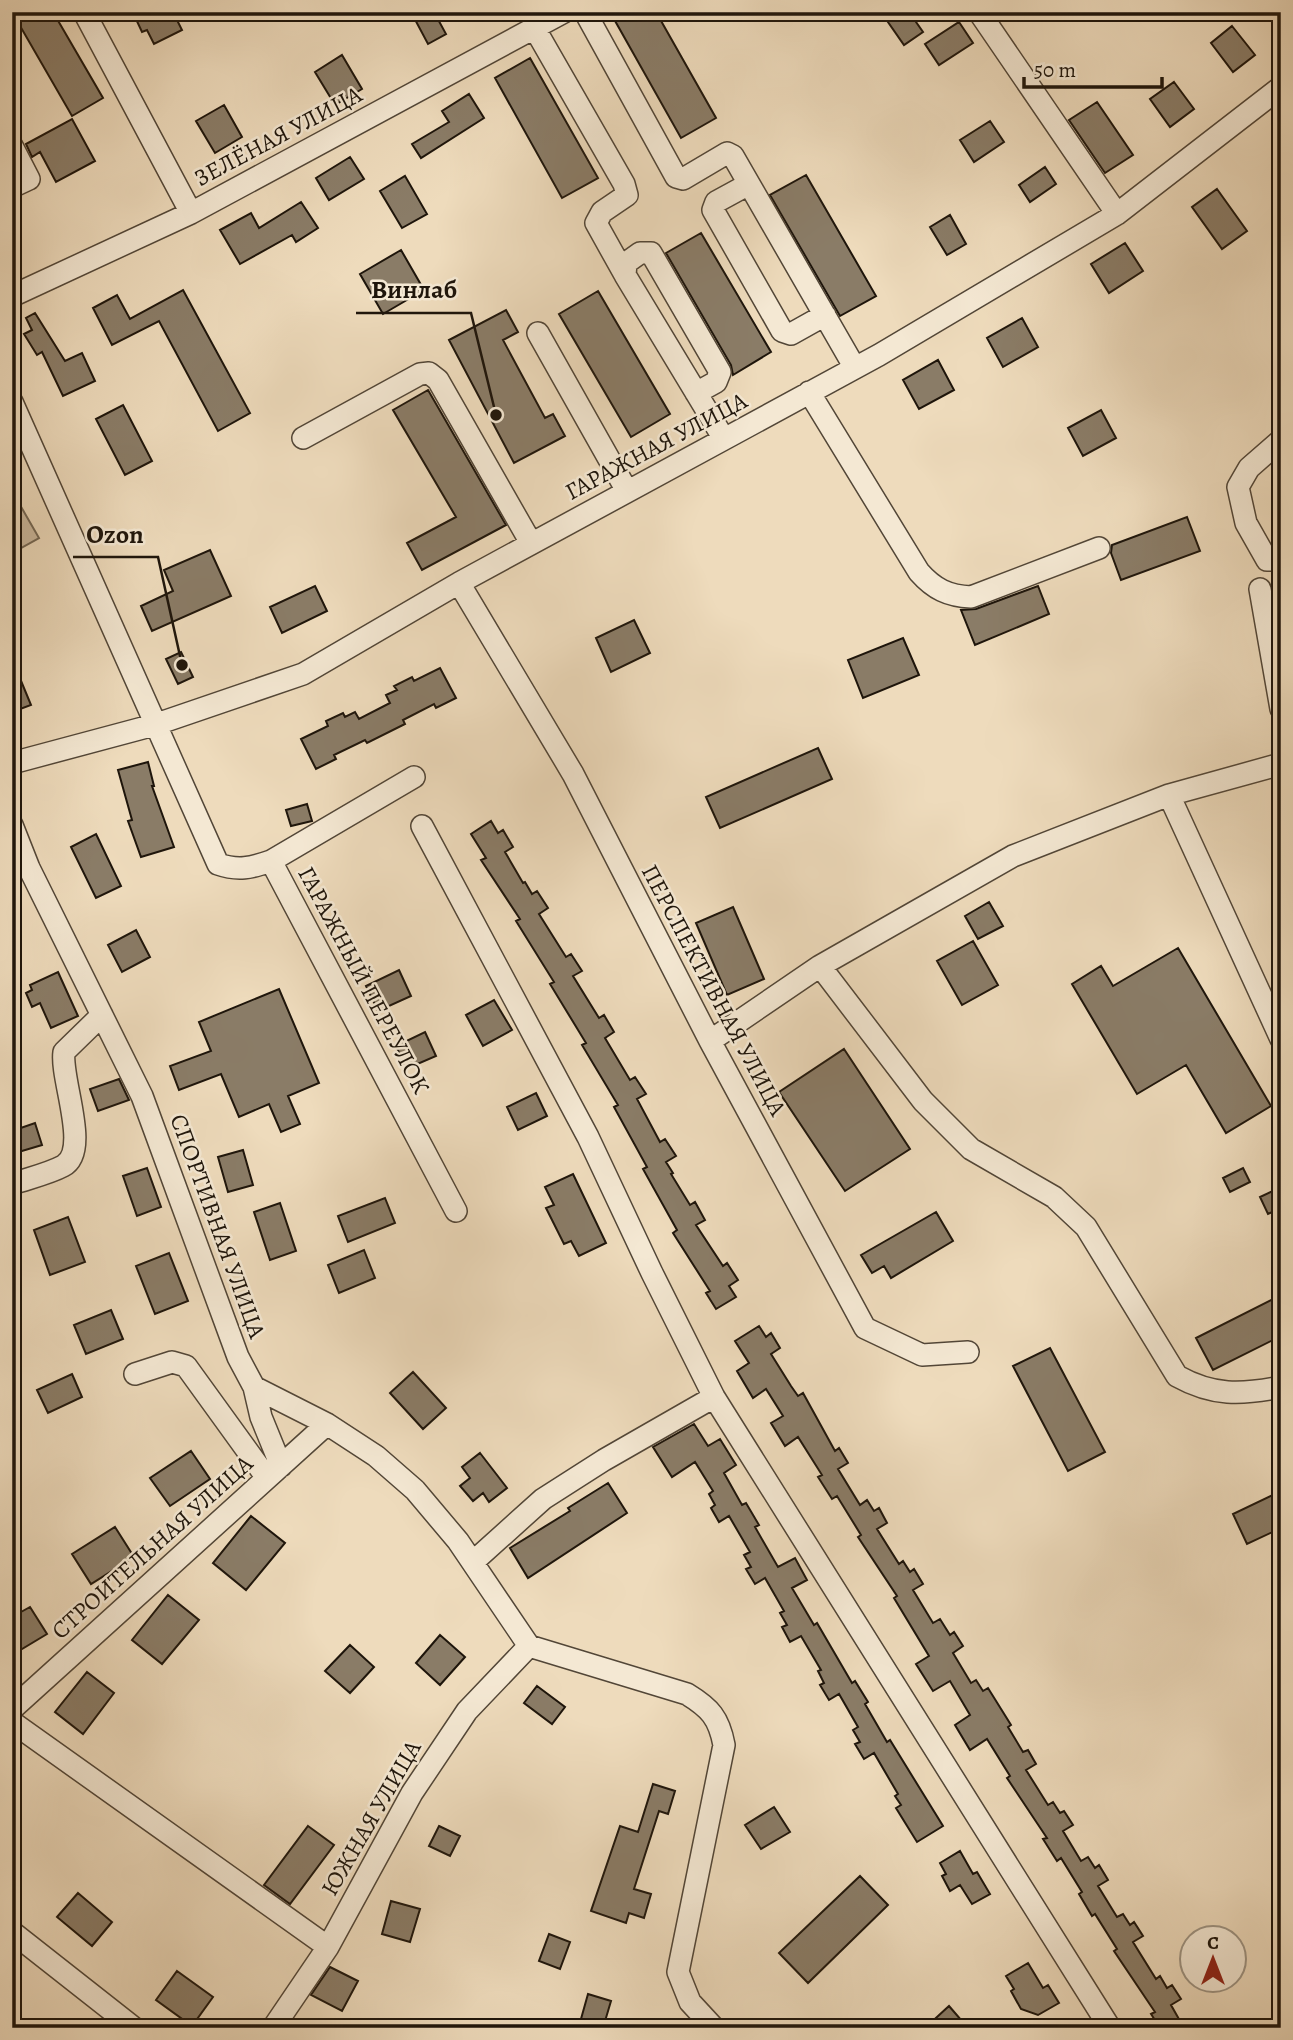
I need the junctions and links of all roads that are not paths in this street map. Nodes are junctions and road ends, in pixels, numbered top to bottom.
1 (84, 12) edge
2 (564, 12) edge
3 (585, 12) edge
4 (978, 12) edge
5 (535, 29) junction
6 (1281, 87) edge
7 (12, 146) edge
8 (749, 184) junction
9 (12, 187) edge
10 (191, 213) junction
11 (1117, 214) junction
12 (625, 275) junction
13 (12, 296) edge
14 (825, 315) junction
15 (538, 333) dead end
16 (855, 368) junction
17 (810, 392) junction
18 (696, 393) junction
19 (12, 402) edge
20 (303, 438) dead end
21 (724, 439) junction
22 (1281, 440) edge
23 (627, 491) junction
24 (531, 543) junction
25 (1099, 548) dead end
26 (1274, 560) edge
27 (459, 583) junction
28 (1259, 589) dead end
29 (1281, 709) edge
30 (154, 725) junction
31 (12, 763) edge
32 (1281, 764) edge
33 (414, 777) dead end
34 (1169, 795) junction
35 (12, 825) edge
36 (422, 826) dead end
37 (271, 861) junction
38 (820, 966) junction
39 (102, 1015) junction
40 (1281, 1039) edge
41 (710, 1041) junction
42 (12, 1184) edge
43 (456, 1211) dead end
44 (968, 1352) dead end
45 (135, 1374) dead end
46 (254, 1387) junction
47 (1281, 1387) edge
48 (714, 1397) junction
49 (327, 1424) junction
50 (274, 1472) junction
51 (473, 1562) junction
52 (529, 1646) junction
53 (12, 1709) edge
54 (12, 1722) edge
55 (12, 1932) edge
56 (328, 1947) junction
57 (134, 2028) edge
58 (273, 2028) edge
59 (714, 2028) edge
60 (1110, 2028) edge

1 - 10 street
2 - 5 street, ЗЕЛЁНАЯ УЛИЦА
3 - 8 street
4 - 11 street
5 - 10 street, ЗЕЛЁНАЯ УЛИЦА
5 - 12 street
6 - 11 street, ГАРАЖНАЯ УЛИЦА
7 - 9 street
8 - 14 street
8 - 14 street
10 - 13 street, ЗЕЛЁНАЯ УЛИЦА
11 - 16 street, ГАРАЖНАЯ УЛИЦА
12 - 18 street
12 - 18 street
14 - 16 street
15 - 23 street
16 - 17 street, ГАРАЖНАЯ УЛИЦА
17 - 21 street, ГАРАЖНАЯ УЛИЦА
17 - 25 street
18 - 21 street
19 - 30 street, ГАРАЖНЫЙ ПЕРЕУЛОК
20 - 24 street
21 - 23 street, ГАРАЖНАЯ УЛИЦА
22 - 26 street
23 - 24 street, ГАРАЖНАЯ УЛИЦА
24 - 27 street, ГАРАЖНАЯ УЛИЦА
27 - 30 street, ГАРАЖНАЯ УЛИЦА
27 - 41 street, ПЕРСПЕКТИВНАЯ УЛИЦА
28 - 29 street
30 - 31 street, ГАРАЖНАЯ УЛИЦА
30 - 37 street, ГАРАЖНЫЙ ПЕРЕУЛОК
32 - 34 street
33 - 37 street
34 - 38 street
34 - 40 street
35 - 39 street, СПОРТИВНАЯ УЛИЦА
36 - 48 street
37 - 43 street, ГАРАЖНЫЙ ПЕРЕУЛОК
38 - 41 street
38 - 47 street
39 - 42 street
39 - 46 street, СПОРТИВНАЯ УЛИЦА
41 - 44 street, ПЕРСПЕКТИВНАЯ УЛИЦА
45 - 50 street
46 - 49 street
46 - 50 street, СПОРТИВНАЯ УЛИЦА
48 - 51 street
48 - 60 street
49 - 50 street, СТРОИТЕЛЬНАЯ УЛИЦА
49 - 51 street
50 - 53 street, СТРОИТЕЛЬНАЯ УЛИЦА
51 - 52 street
52 - 56 street, ЮЖНАЯ УЛИЦА
52 - 59 street
54 - 56 street
55 - 57 street
56 - 58 street, ЮЖНАЯ УЛИЦА

